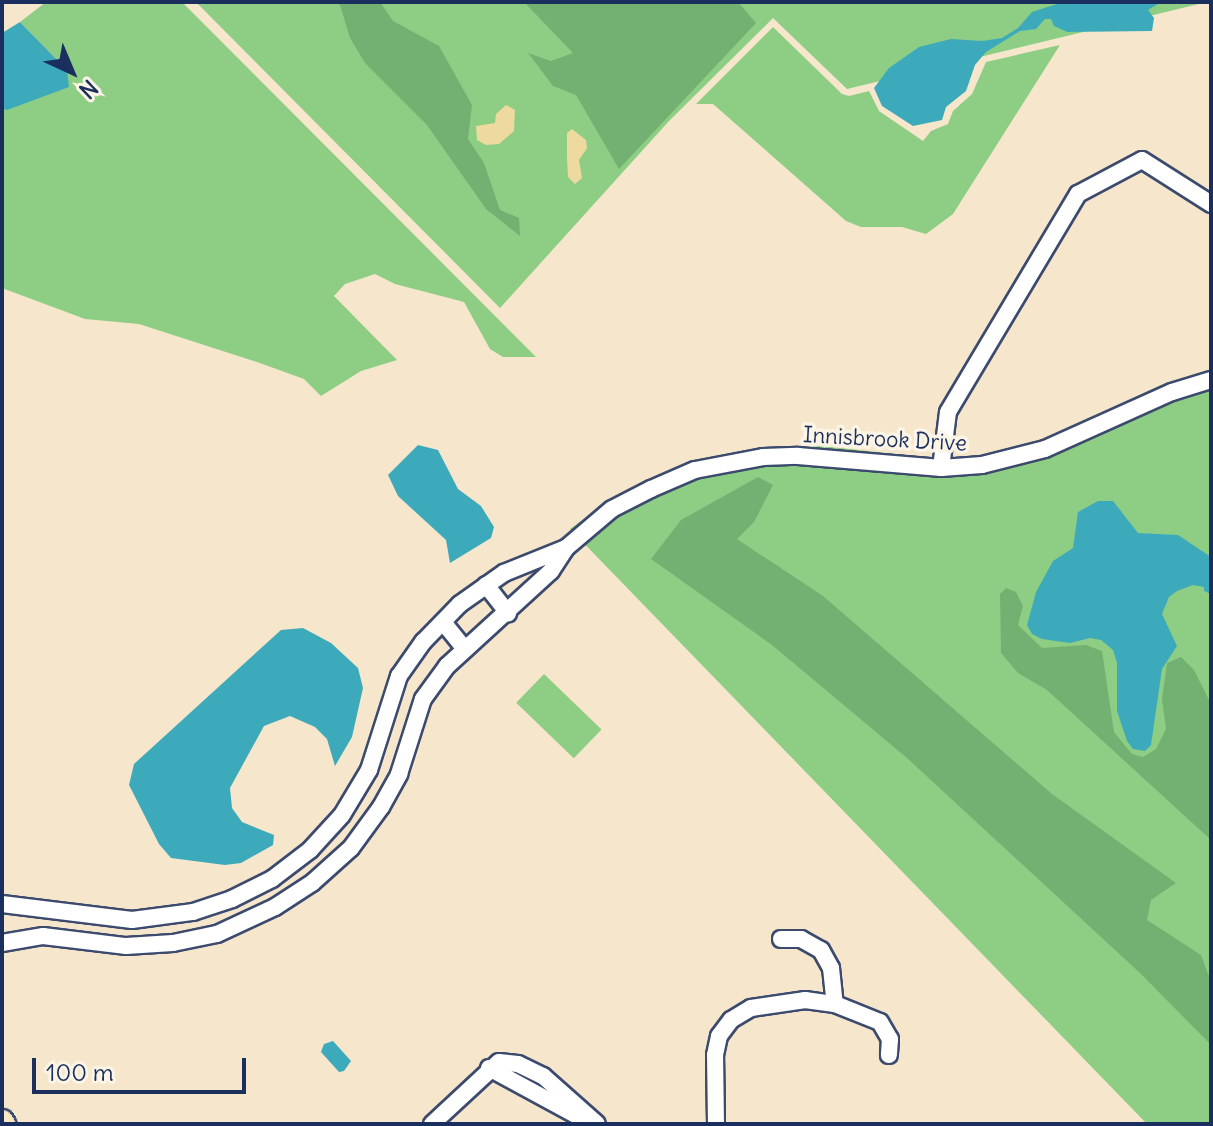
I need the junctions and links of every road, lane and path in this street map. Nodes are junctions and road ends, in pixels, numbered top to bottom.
1 (1211, 204) edge
2 (1211, 380) edge
3 (941, 468) junction
4 (566, 548) junction
5 (486, 585) junction
6 (508, 613) junction
7 (443, 622) junction
8 (465, 649) junction
9 (2, 904) edge
10 (781, 939) dead end
11 (2, 943) edge
12 (835, 1004) junction
13 (889, 1055) dead end
14 (432, 1124) edge
15 (596, 1124) edge
16 (716, 1124) edge

1 - 3 street
2 - 3 street, Innisbrook Drive
3 - 4 street, Innisbrook Drive
4 - 5 street, Innisbrook Drive
4 - 6 street, Innisbrook Drive
5 - 6 street
5 - 7 street, Innisbrook Drive
6 - 8 street, Innisbrook Drive
7 - 8 street
7 - 9 street, Innisbrook Drive
8 - 11 street, Innisbrook Drive
10 - 12 street
12 - 13 street
12 - 16 street
14 - 15 street

